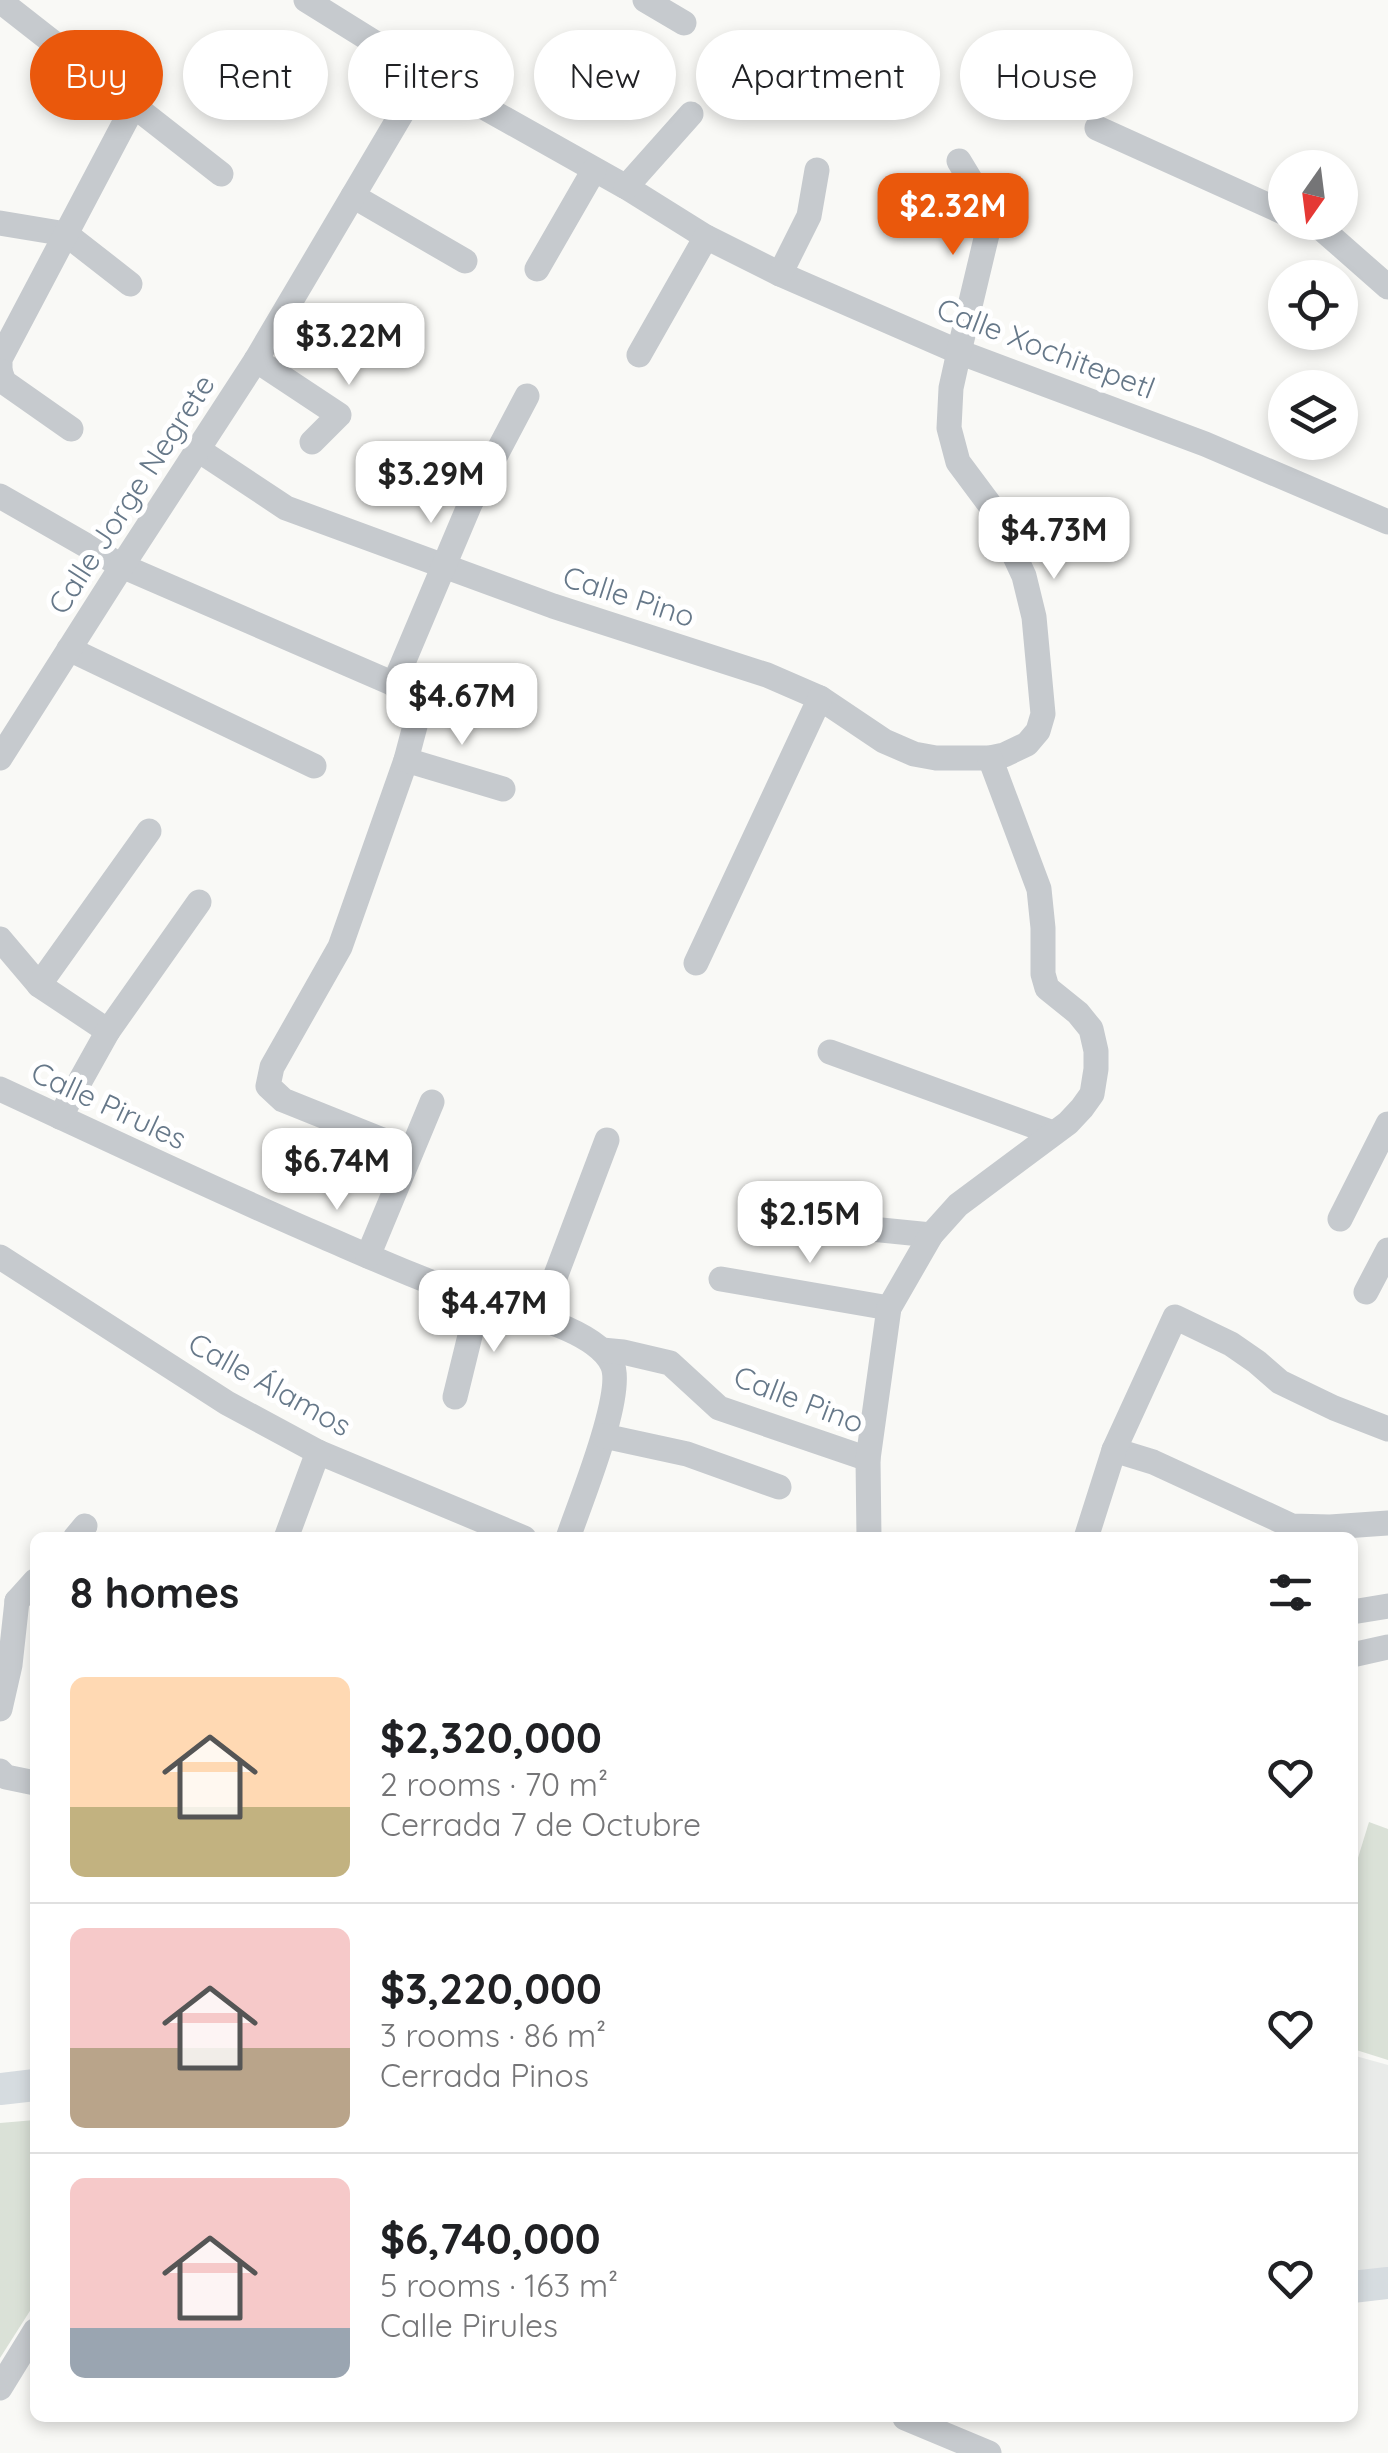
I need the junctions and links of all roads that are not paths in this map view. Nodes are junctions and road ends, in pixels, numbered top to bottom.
1 (306, 0) edge
2 (646, 0) edge
3 (1, 1) edge
4 (684, 23) dead end
5 (38, 30) edge
6 (354, 30) edge
7 (691, 114) dead end
8 (126, 120) edge
9 (153, 120) edge
10 (398, 120) edge
11 (506, 120) edge
12 (1097, 128) dead end
13 (959, 161) dead end
14 (594, 170) junction
15 (817, 170) dead end
16 (221, 174) dead end
17 (626, 188) junction
18 (353, 196) junction
19 (1268, 204) edge
20 (0, 224) edge
21 (66, 234) junction
22 (706, 237) junction
23 (1334, 240) edge
24 (464, 261) dead end
25 (537, 270) dead end
26 (780, 274) junction
27 (130, 284) dead end
28 (1388, 288) edge
29 (958, 352) junction
30 (638, 355) dead end
31 (256, 360) junction
32 (0, 370) edge
33 (528, 396) dead end
34 (71, 429) dead end
35 (312, 442) dead end
36 (197, 449) junction
37 (0, 496) edge
38 (1388, 522) edge
39 (122, 566) junction
40 (444, 566) junction
41 (69, 650) junction
42 (394, 684) junction
43 (820, 698) junction
44 (0, 758) edge
45 (990, 758) junction
46 (406, 760) junction
47 (314, 766) dead end
48 (504, 789) dead end
49 (150, 831) dead end
50 (199, 902) dead end
51 (0, 938) edge
52 (696, 962) dead end
53 (39, 985) junction
54 (108, 1030) junction
55 (830, 1052) dead end
56 (0, 1089) edge
57 (432, 1102) dead end
58 (60, 1117) junction
59 (1388, 1124) edge
60 (1053, 1133) junction
61 (607, 1140) dead end
62 (410, 1151) junction
63 (771, 1219) dead end
64 (1340, 1219) dead end
65 (931, 1235) junction
66 (1388, 1250) edge
67 (368, 1256) junction
68 (0, 1258) edge
69 (721, 1279) dead end
70 (1366, 1292) dead end
71 (479, 1300) junction
72 (889, 1308) junction
73 (540, 1316) junction
74 (602, 1350) junction
75 (456, 1397) dead end
76 (1388, 1429) edge
77 (604, 1436) junction
78 (1114, 1450) junction
79 (318, 1452) junction
80 (868, 1460) junction
81 (779, 1486) dead end
82 (1388, 1523) edge
83 (288, 1532) edge
84 (510, 1532) edge
85 (570, 1532) edge
86 (868, 1532) edge
87 (1088, 1532) edge
88 (9, 1598) edge
89 (1388, 1606) edge
90 (1358, 1611) edge
91 (1388, 1647) edge
92 (1358, 1653) edge
93 (0, 1709) edge
94 (0, 1770) edge
95 (30, 1782) edge
96 (30, 2086) edge
97 (0, 2089) edge
98 (1388, 2283) edge
99 (1358, 2286) edge
100 (30, 2340) edge
101 (0, 2388) edge
102 (915, 2422) edge
103 (989, 2453) edge

1 - 6 street
2 - 4 street
3 - 5 street
7 - 17 street
8 - 21 street
9 - 16 street
10 - 18 street, Calle Jorge Negrete
11 - 14 street, Calle Xochitepetl
12 - 19 street
13 - 29 street
14 - 17 street, Calle Xochitepetl
14 - 25 street
15 - 26 street
17 - 22 street, Calle Xochitepetl
18 - 24 street
18 - 31 street, Calle Jorge Negrete
20 - 21 street
21 - 27 street
21 - 32 street
22 - 26 street, Calle Xochitepetl
22 - 30 street
23 - 28 street
26 - 29 street, Calle Xochitepetl
29 - 38 street, Calle Xochitepetl
29 - 45 street
31 - 35 street
31 - 36 street, Calle Jorge Negrete
32 - 34 street
33 - 40 street
36 - 39 street, Calle Jorge Negrete
36 - 40 street, Calle Pino
37 - 39 street
39 - 41 street, Calle Jorge Negrete
39 - 42 street
40 - 42 street
40 - 43 street, Calle Pino
41 - 44 street, Calle Jorge Negrete
41 - 47 street
42 - 46 street
43 - 45 street, Calle Pino
43 - 52 street
45 - 60 street
46 - 48 street
46 - 62 street
49 - 53 street
50 - 54 street
51 - 53 street
53 - 54 street
54 - 58 street
55 - 60 street
56 - 58 street, Calle Pirules
57 - 62 street
58 - 67 street, Calle Pirules
59 - 64 street
60 - 65 street
61 - 73 street
62 - 67 street
63 - 65 street
65 - 72 street
66 - 70 street
67 - 71 street, Calle Pirules
68 - 79 street, Calle Álamos
69 - 72 street
71 - 73 street, Calle Pirules
71 - 75 street
72 - 80 street
73 - 74 street, Calle Pirules
74 - 77 street
74 - 80 street, Calle Pino
76 - 78 street
77 - 81 street
77 - 85 street
78 - 82 street
78 - 87 street
79 - 83 street
79 - 84 street, Calle Álamos
80 - 86 street
88 - 93 street
89 - 90 street
91 - 92 street
94 - 95 street
96 - 97 main road
98 - 99 main road
100 - 101 street
102 - 103 street

